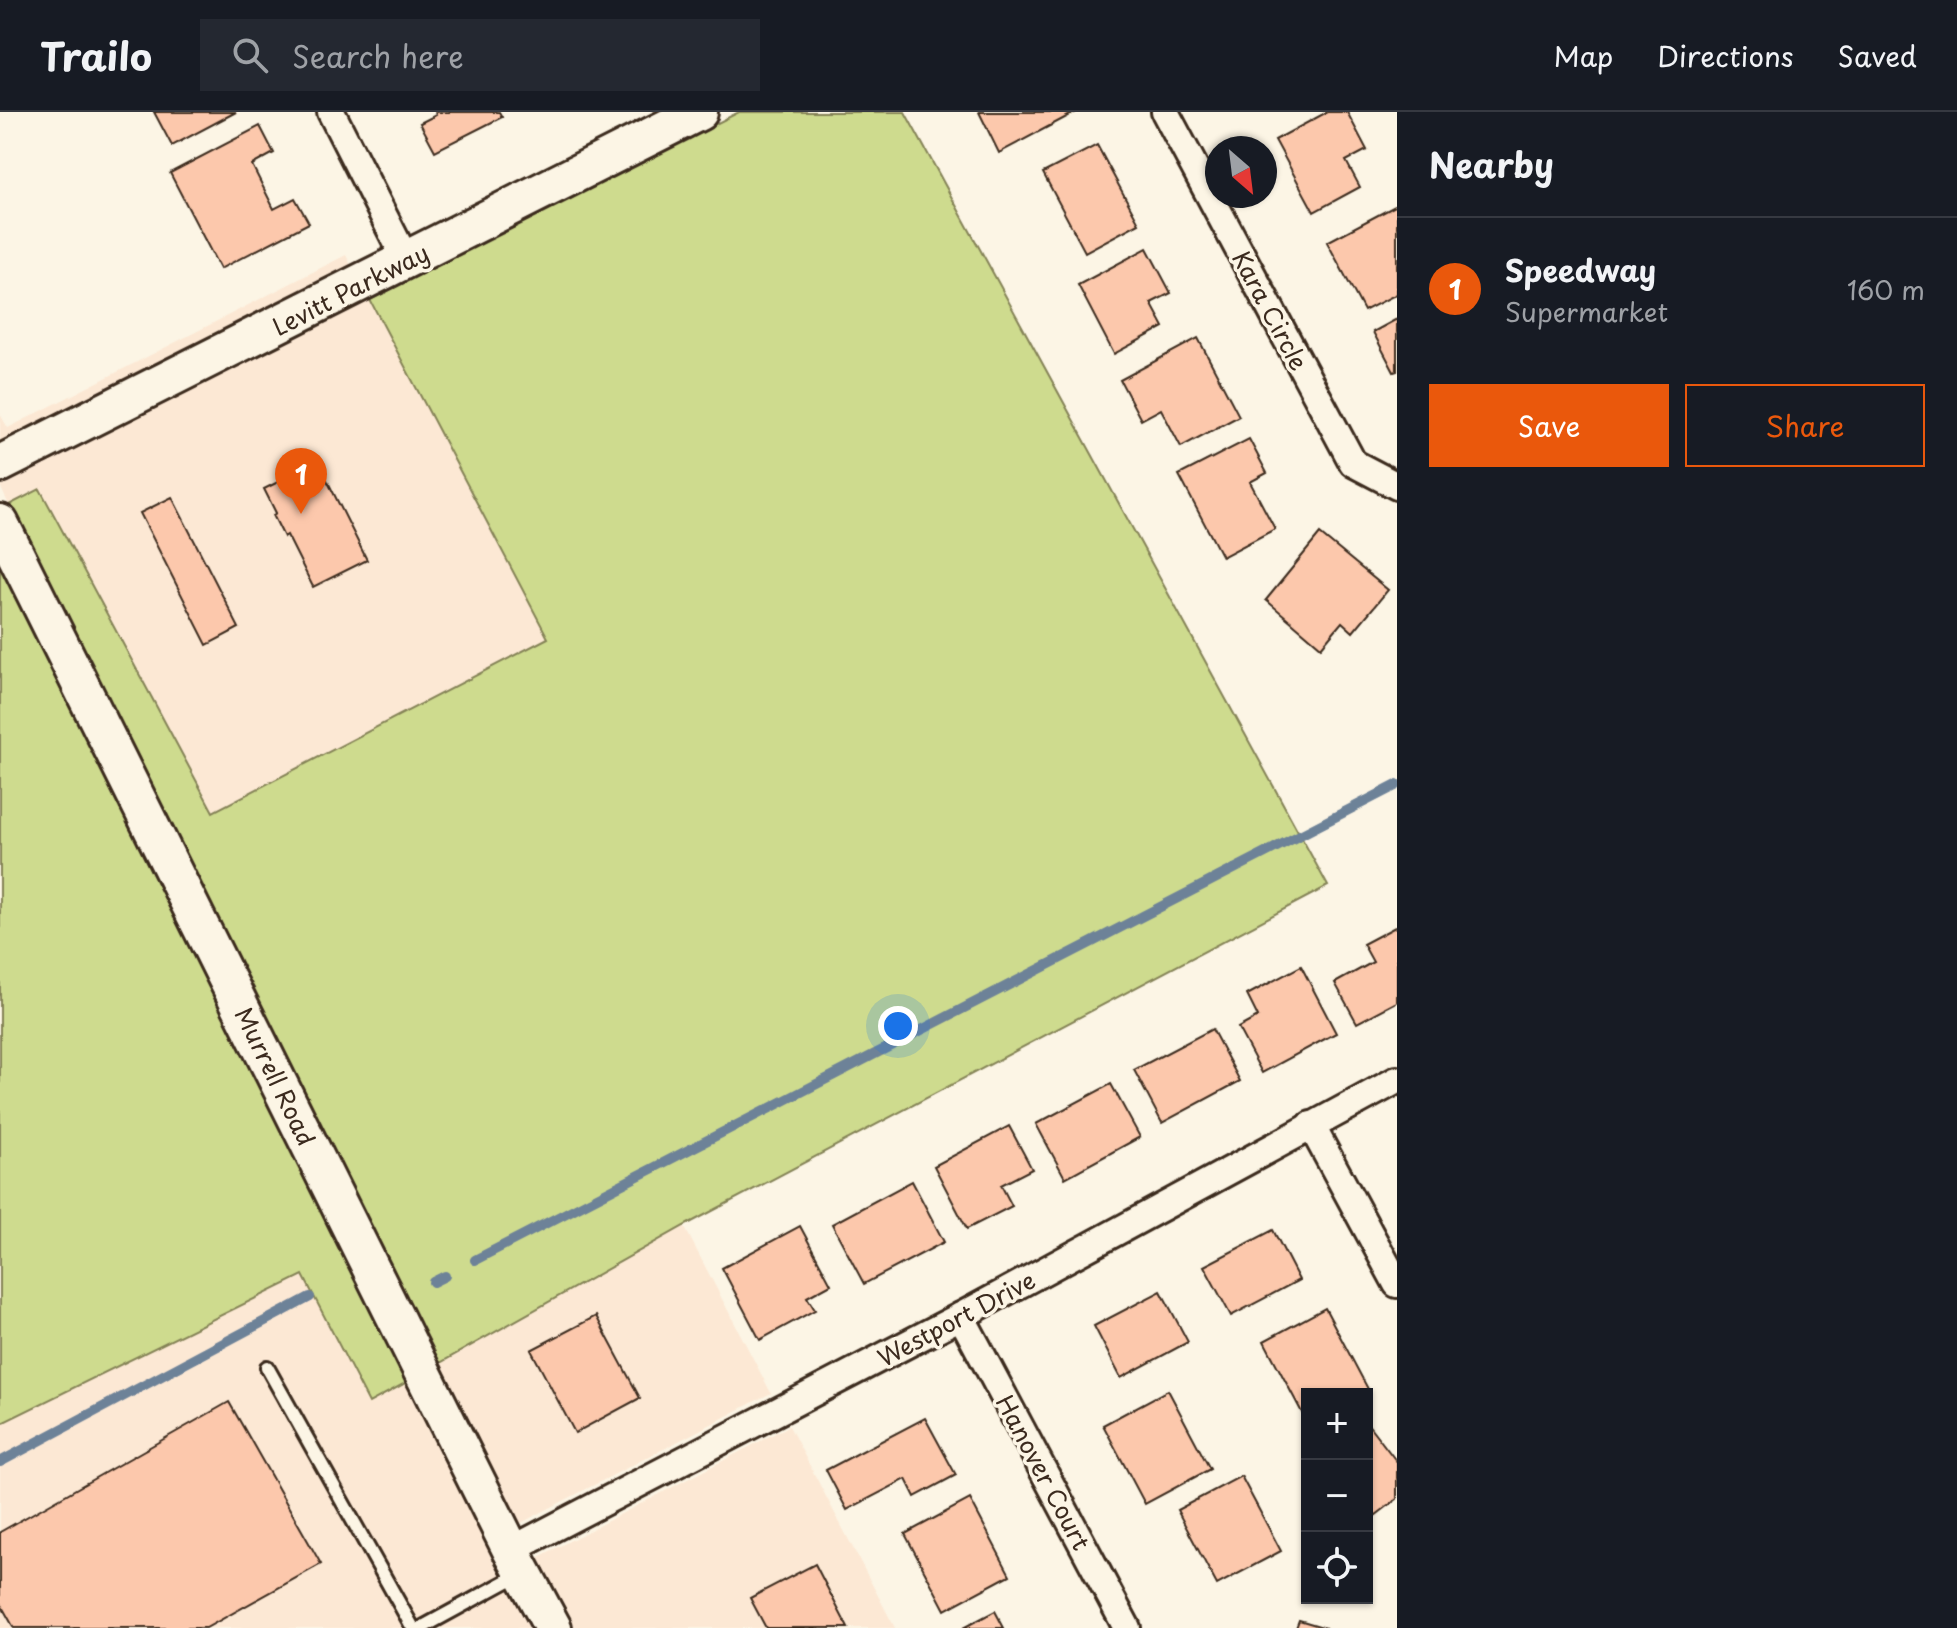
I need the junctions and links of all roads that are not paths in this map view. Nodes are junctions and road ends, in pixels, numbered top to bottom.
1 (331, 112) edge
2 (699, 112) edge
3 (1165, 112) edge
4 (406, 260) junction
5 (0, 464) edge
6 (1397, 486) edge
7 (0, 523) edge
8 (1397, 1080) edge
9 (1311, 1125) junction
10 (1397, 1284) edge
11 (961, 1316) junction
12 (267, 1367) dead end
13 (517, 1561) junction
14 (413, 1628) edge
15 (421, 1628) edge
16 (553, 1628) edge
17 (1127, 1628) edge

1 - 4 street
2 - 4 street, Levitt Parkway
3 - 6 street, Kara Circle
4 - 5 street, Levitt Parkway
7 - 13 street, Murrell Road
8 - 9 street, Westport Drive
9 - 10 street
9 - 11 street, Westport Drive
11 - 13 street, Westport Drive
11 - 17 street, Hanover Court
12 - 14 lane
13 - 15 lane
13 - 16 street, Murrell Road

